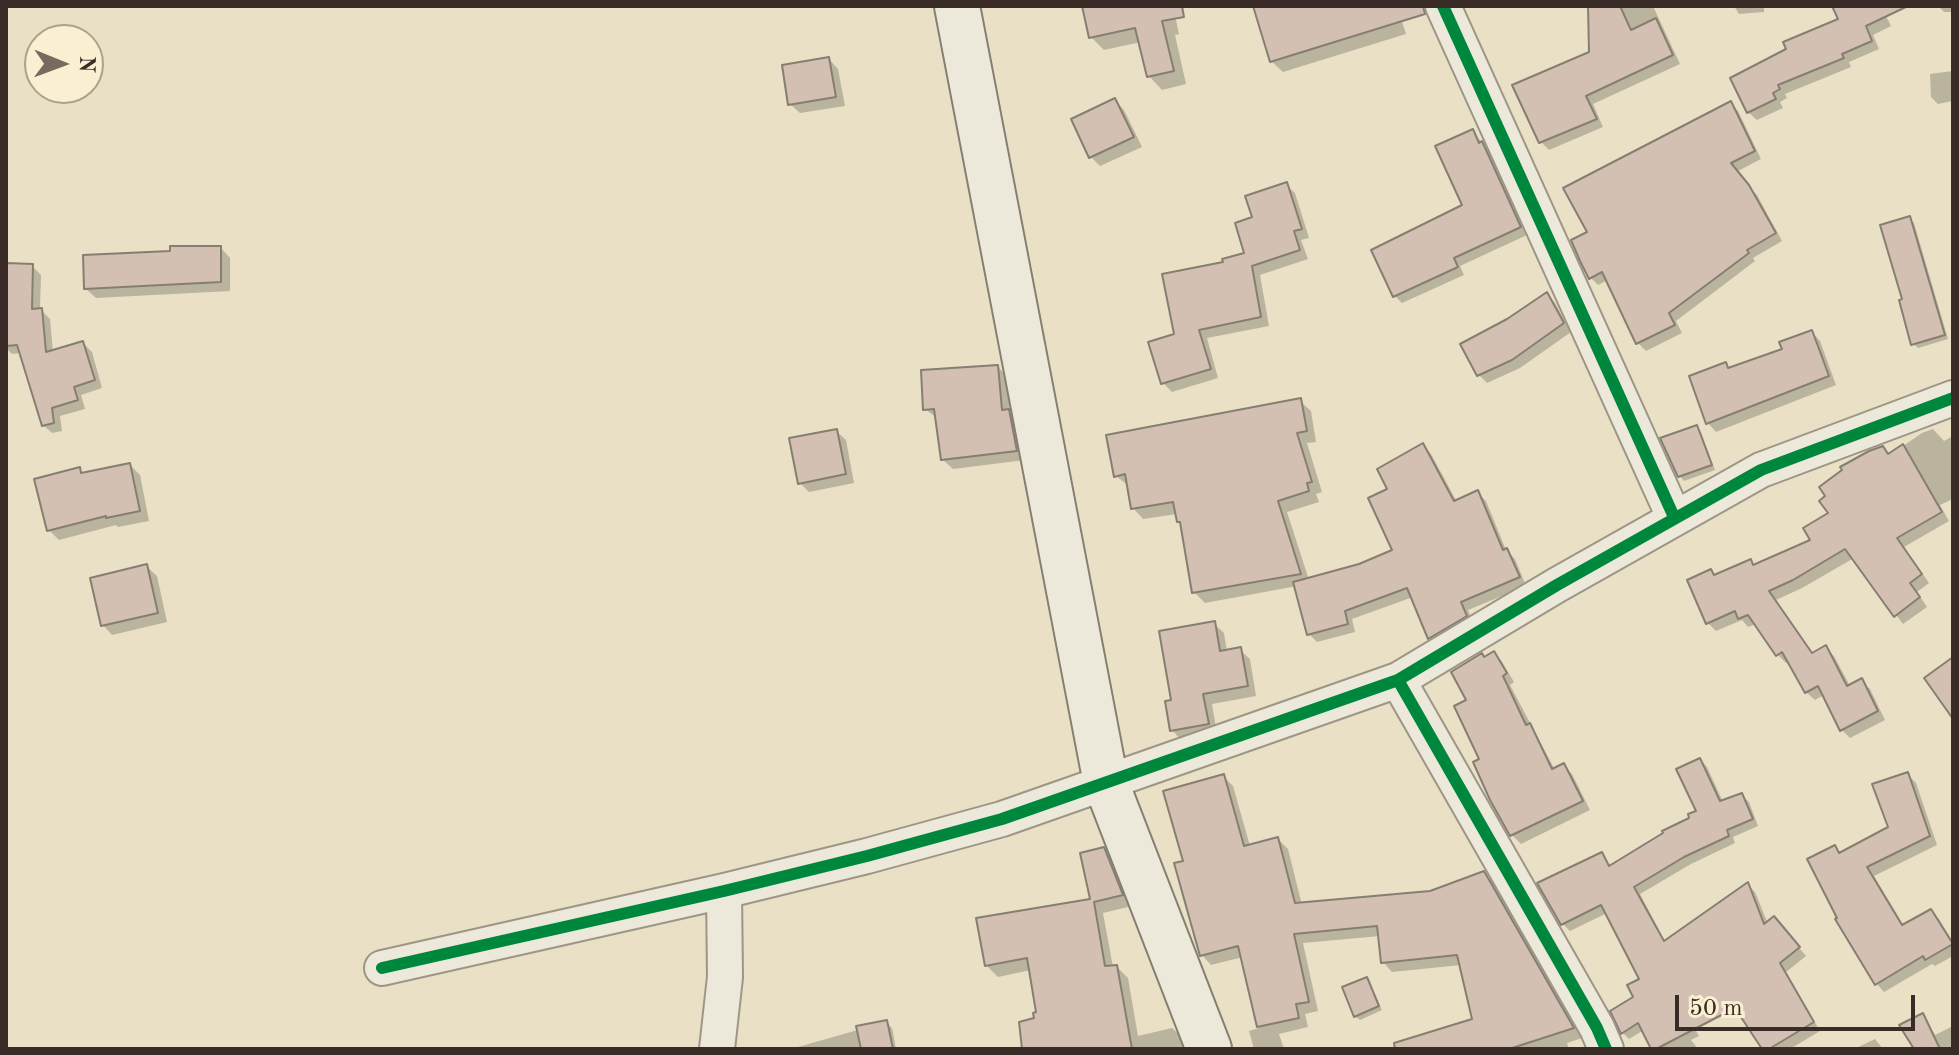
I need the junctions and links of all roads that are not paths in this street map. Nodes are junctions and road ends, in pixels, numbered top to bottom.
1 (957, 6) edge
2 (1443, 6) edge
3 (1953, 398) edge
4 (1674, 517) junction
5 (1398, 680) junction
6 (1106, 783) junction
7 (724, 891) junction
8 (382, 968) dead end
9 (717, 1049) edge
10 (1209, 1049) edge
11 (1606, 1049) edge

1 - 6 main road
2 - 4 street
3 - 4 street
4 - 5 street
5 - 6 street
5 - 11 street
6 - 7 street
6 - 10 main road
7 - 8 street
7 - 9 street

